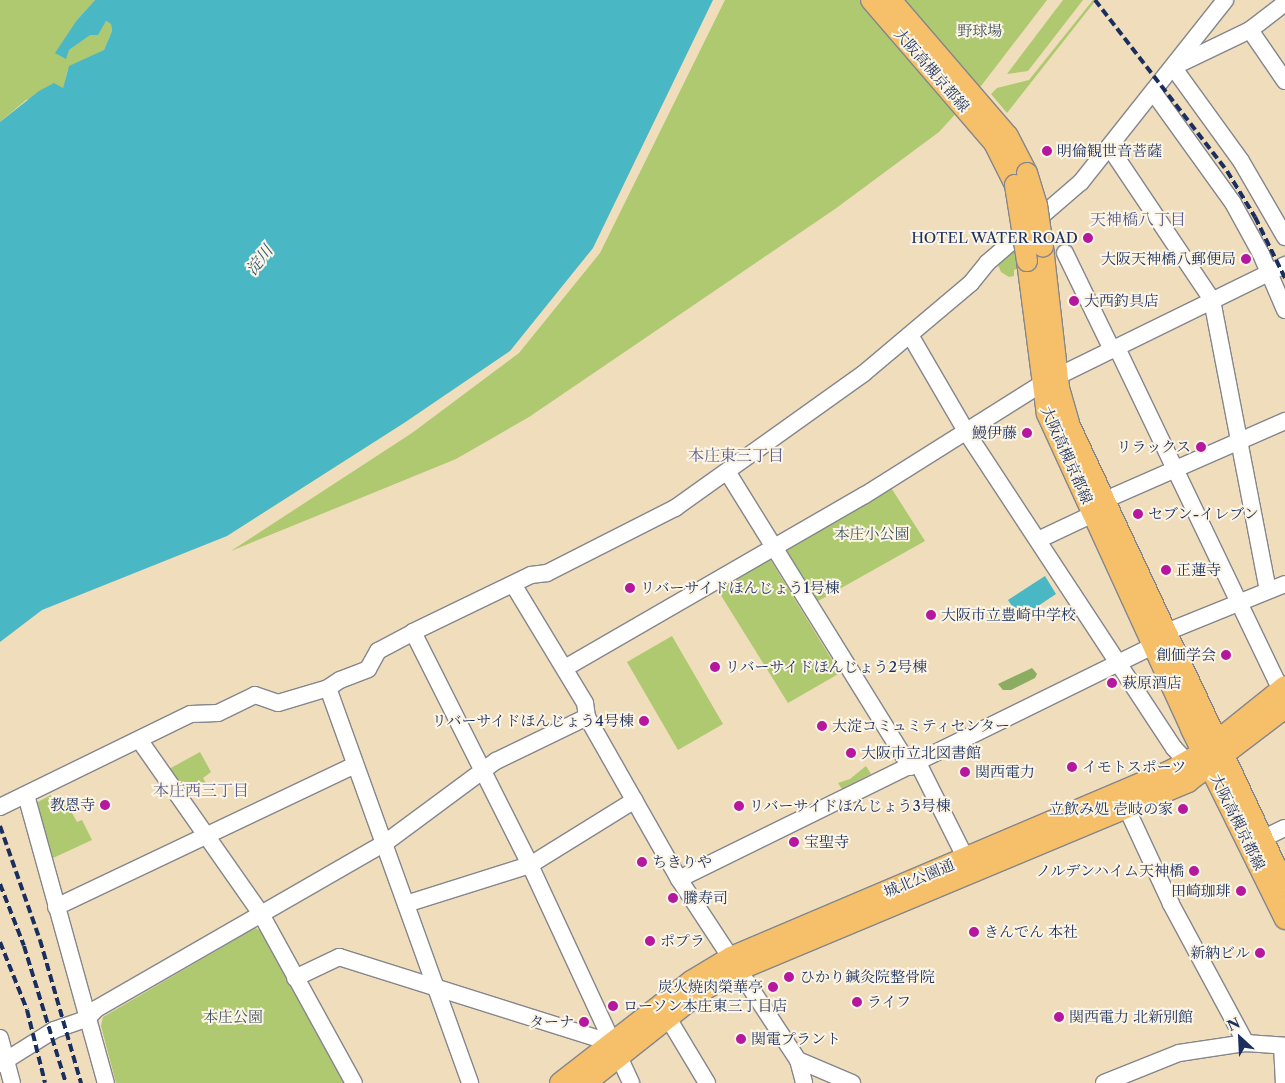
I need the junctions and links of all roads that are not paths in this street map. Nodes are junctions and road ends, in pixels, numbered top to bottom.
1 (871, 0) edge
2 (891, 0) edge
3 (1225, 0) edge
4 (1285, 2) edge
5 (1250, 30) junction
6 (1173, 68) junction
7 (1285, 81) edge
8 (1154, 93) junction
9 (1006, 148) junction
10 (1110, 148) junction
11 (1021, 179) junction
12 (1285, 237) edge
13 (1065, 253) dead end
14 (1277, 269) edge
15 (1212, 300) junction
16 (1285, 310) edge
17 (910, 335) junction
18 (1114, 349) junction
19 (1049, 380) junction
20 (1284, 424) edge
21 (967, 434) junction
22 (1238, 441) junction
23 (1175, 470) junction
24 (728, 473) junction
25 (1099, 507) junction
26 (1038, 540) junction
27 (774, 547) junction
28 (514, 584) junction
29 (1285, 584) edge
30 (1268, 590) junction
31 (1238, 601) junction
32 (413, 632) junction
33 (1158, 639) junction
34 (1118, 663) junction
35 (566, 668) junction
36 (328, 688) junction
37 (1284, 696) edge
38 (586, 710) junction
39 (140, 741) junction
40 (1207, 755) junction
41 (355, 765) junction
42 (914, 765) junction
43 (484, 771) junction
44 (26, 795) junction
45 (635, 800) junction
46 (0, 807) edge
47 (1127, 809) junction
48 (1285, 828) edge
49 (206, 834) junction
50 (1262, 839) junction
51 (385, 843) junction
52 (966, 859) junction
53 (530, 866) junction
54 (679, 879) junction
55 (1285, 886) edge
56 (406, 904) junction
57 (56, 907) junction
58 (262, 914) junction
59 (1285, 919) edge
60 (735, 963) junction
61 (295, 978) junction
62 (436, 989) junction
63 (88, 1018) junction
64 (668, 1018) junction
65 (0, 1038) edge
66 (1246, 1044) junction
67 (1283, 1046) edge
68 (614, 1050) junction
69 (2, 1063) edge
70 (797, 1076) edge
71 (12, 1083) edge
72 (106, 1083) edge
73 (354, 1083) edge
74 (470, 1083) edge
75 (560, 1083) edge
76 (586, 1083) edge
77 (631, 1083) edge
78 (707, 1083) edge
79 (852, 1083) edge
80 (1104, 1083) edge
81 (1284, 1083) edge

1 - 9 main road, 大阪高槻京都線
2 - 9 main road, 大阪高槻京都線
3 - 6 street
4 - 5 street
5 - 6 street
5 - 7 street
6 - 8 street
6 - 12 street
8 - 10 street
8 - 14 street
9 - 11 main road, 大阪高槻京都線
10 - 15 street
10 - 17 street
11 - 19 main road, 大阪高槻京都線, bridge
11 - 19 main road, 大阪高槻京都線, bridge
13 - 18 street
14 - 15 street
14 - 16 street
15 - 18 street
15 - 22 street
17 - 21 street
17 - 24 street
18 - 19 street
18 - 23 street
19 - 21 street
19 - 25 main road, 大阪高槻京都線
20 - 22 street
21 - 26 street
21 - 27 street
22 - 23 street
22 - 30 street
23 - 25 street
23 - 31 street
24 - 27 street
24 - 28 street
25 - 26 street
25 - 33 main road, 大阪高槻京都線
26 - 34 street
27 - 35 street
27 - 42 street
28 - 32 street
28 - 35 street
29 - 30 street
30 - 31 street
31 - 33 street
31 - 37 street
32 - 36 street
32 - 43 street
33 - 34 street
33 - 40 main road, 大阪高槻京都線
34 - 40 street
34 - 42 street
35 - 38 street
36 - 39 street
36 - 41 street
37 - 40 main road, 城北公園通
38 - 43 street
38 - 45 street
39 - 44 street
39 - 49 street
40 - 47 main road, 城北公園通
40 - 50 main road, 大阪高槻京都線
40 - 52 main road, 城北公園通
40 - 59 main road, 大阪高槻京都線
41 - 49 street
41 - 51 street
42 - 52 street
42 - 54 street
43 - 51 street
43 - 53 street
44 - 46 street
44 - 57 street
45 - 53 street
45 - 54 street
47 - 60 main road, 城北公園通
47 - 66 street
48 - 50 street
49 - 57 street
49 - 58 street
50 - 55 main road, 大阪高槻京都線
51 - 56 street
51 - 58 street
52 - 60 main road, 城北公園通
53 - 56 street
53 - 68 street
54 - 60 street
56 - 62 street
57 - 63 street
58 - 61 street
58 - 63 street
60 - 64 main road, 城北公園通
60 - 68 main road, 城北公園通
60 - 70 street
61 - 62 street
61 - 73 street
62 - 68 street
62 - 74 street
63 - 69 street
63 - 72 street
64 - 68 main road, 城北公園通
64 - 78 street
65 - 69 street
66 - 67 street
66 - 80 street
67 - 81 street
68 - 75 main road, 城北公園通
68 - 76 main road, 城北公園通
68 - 77 street
69 - 71 street
70 - 79 street

